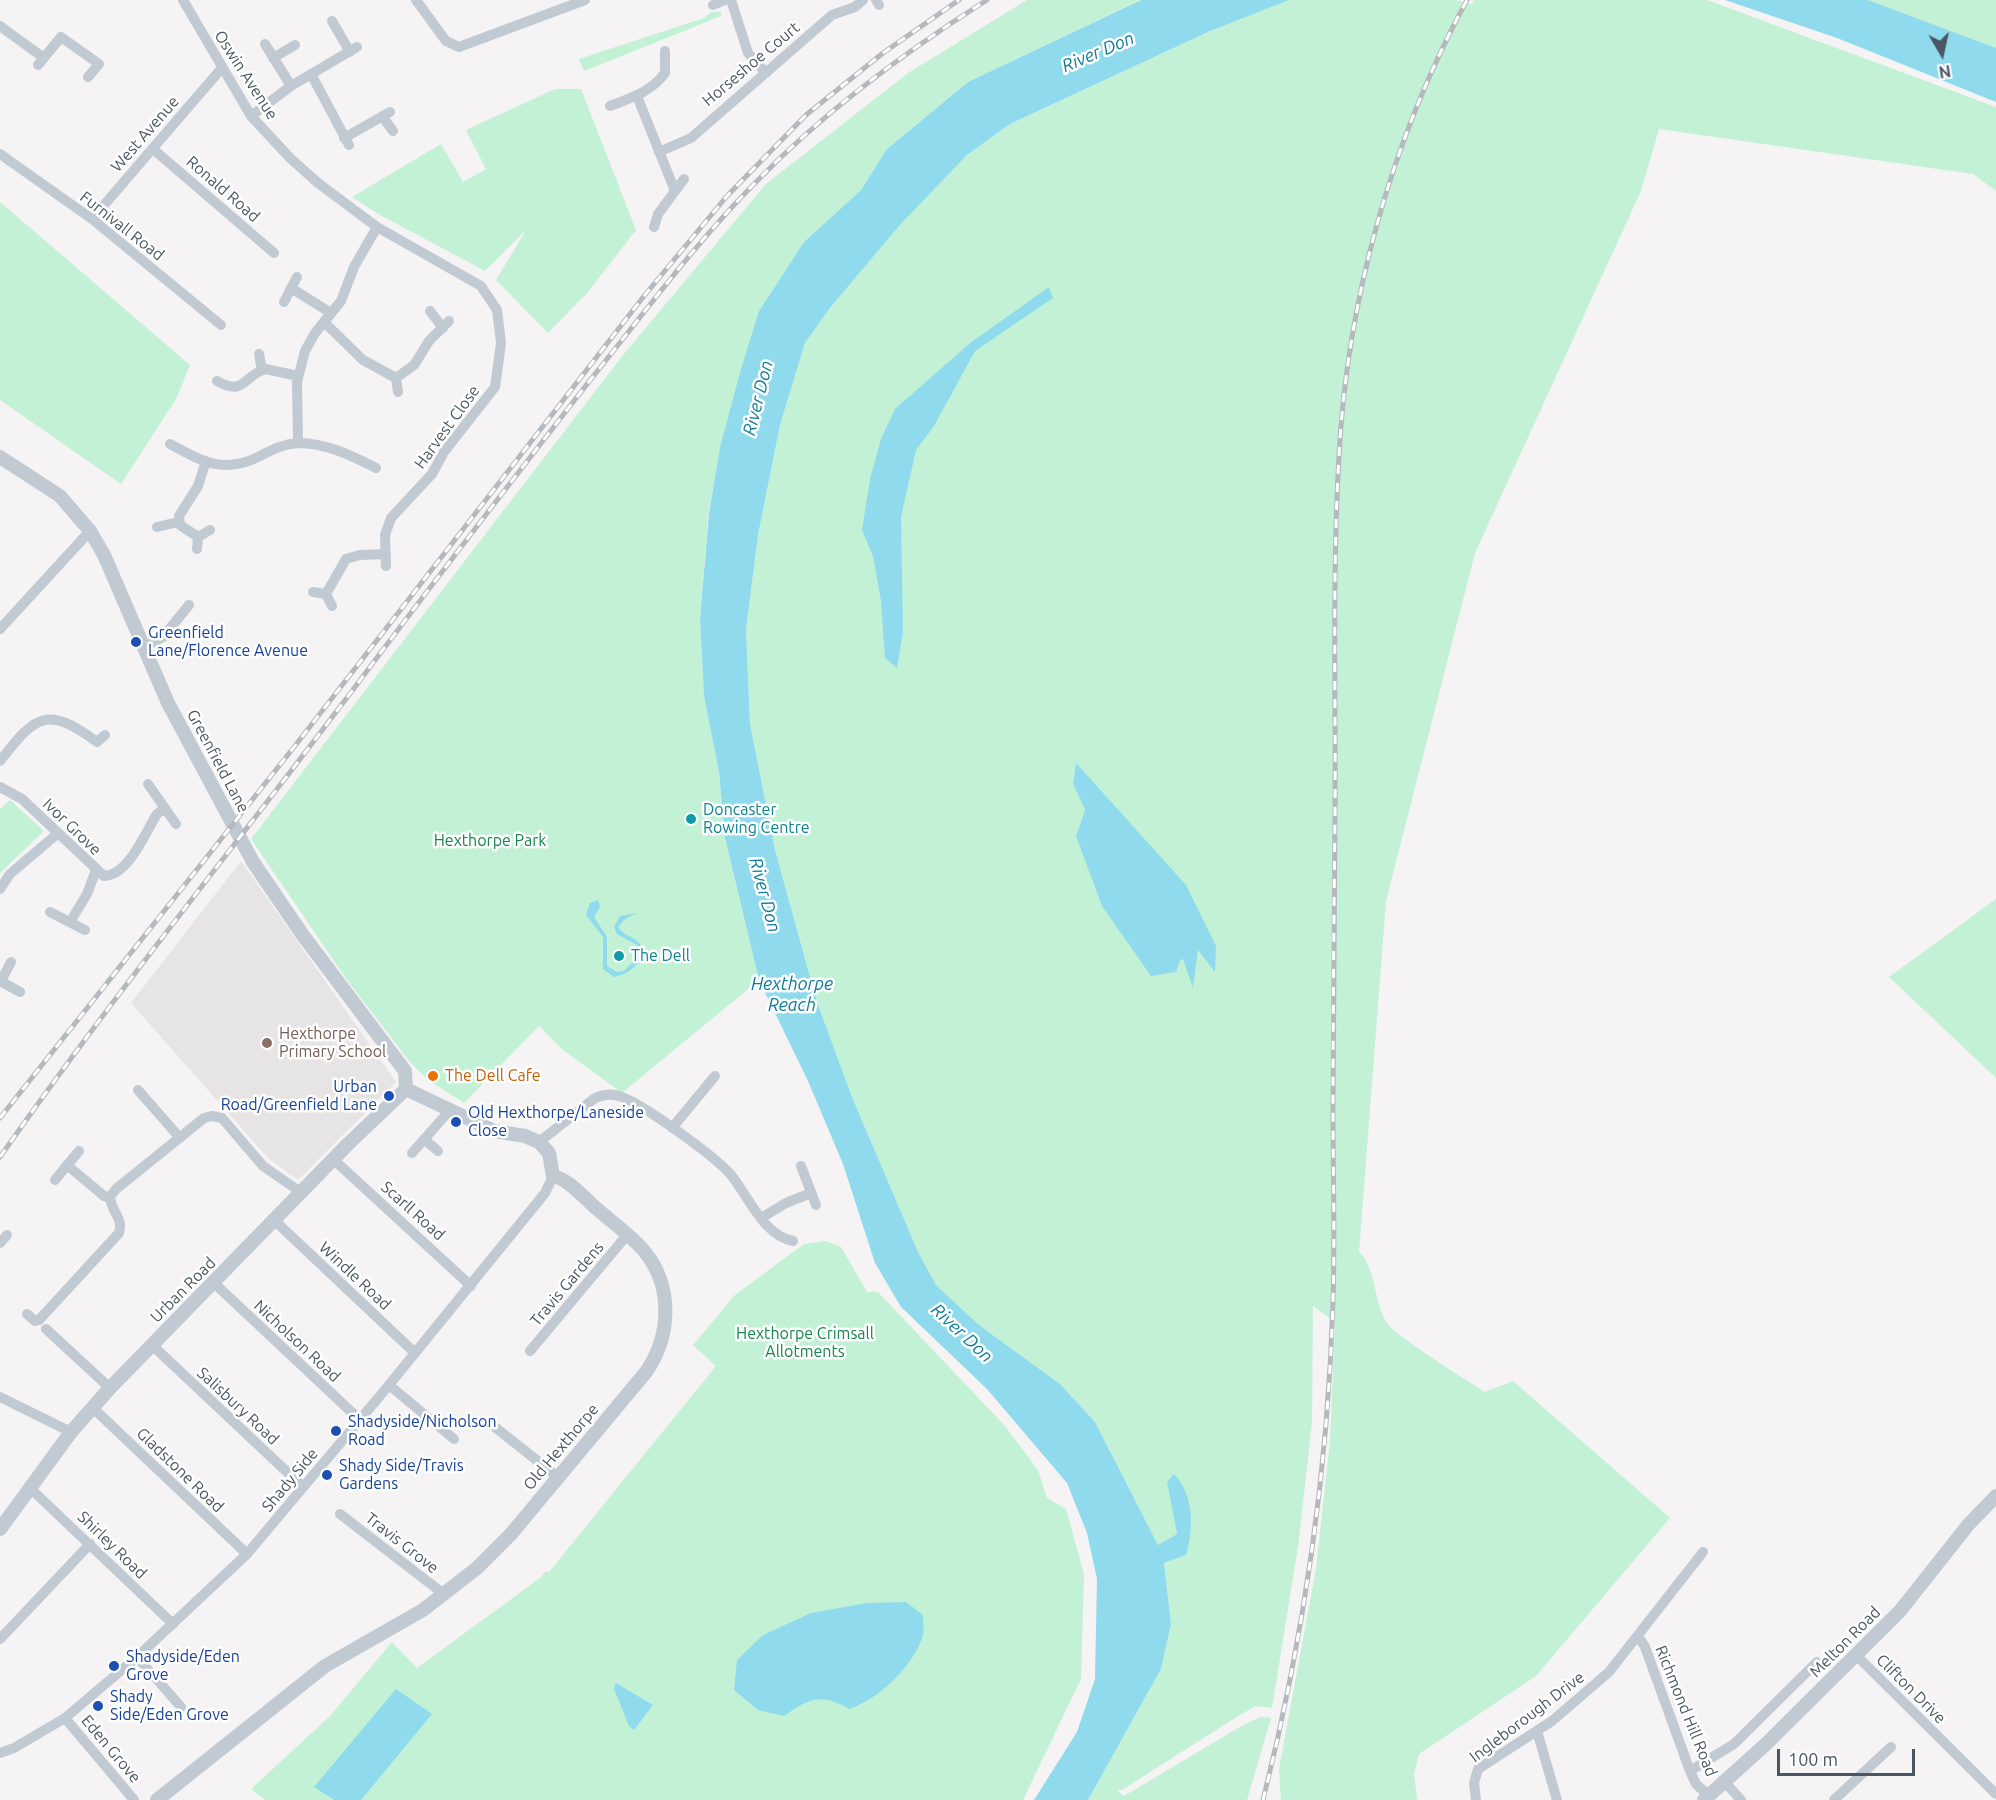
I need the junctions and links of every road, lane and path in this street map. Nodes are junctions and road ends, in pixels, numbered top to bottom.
1 (183, 0) edge
2 (416, 0) edge
3 (585, 0) edge
4 (725, 0) edge
5 (731, 0) edge
6 (863, 0) edge
7 (713, 5) dead end
8 (332, 21) dead end
9 (0, 26) edge
10 (265, 44) dead end
11 (295, 45) dead end
12 (665, 51) dead end
13 (273, 58) junction
14 (221, 69) junction
15 (766, 73) junction
16 (311, 75) junction
17 (88, 77) dead end
18 (291, 86) junction
19 (637, 96) junction
20 (610, 106) dead end
21 (251, 116) junction
22 (393, 131) dead end
23 (153, 149) junction
24 (659, 152) junction
25 (0, 154) edge
26 (684, 179) dead end
27 (675, 191) junction
28 (92, 219) junction
29 (377, 227) junction
30 (654, 227) dead end
31 (274, 253) dead end
32 (297, 277) dead end
33 (291, 288) junction
34 (284, 302) dead end
35 (430, 311) dead end
36 (331, 313) junction
37 (324, 322) junction
38 (221, 325) dead end
39 (259, 354) dead end
40 (262, 370) junction
41 (298, 376) junction
42 (396, 378) junction
43 (217, 381) dead end
44 (398, 392) dead end
45 (298, 443) junction
46 (170, 444) dead end
47 (0, 457) edge
48 (359, 460) junction
49 (205, 464) junction
50 (376, 468) dead end
51 (352, 471) dead end
52 (178, 522) junction
53 (157, 527) dead end
54 (210, 530) dead end
55 (90, 531) junction
56 (198, 537) junction
57 (197, 549) dead end
58 (386, 554) junction
59 (386, 566) dead end
60 (313, 591) dead end
61 (326, 594) junction
62 (189, 604) dead end
63 (332, 606) dead end
64 (0, 629) edge
65 (145, 647) junction
66 (105, 735) dead end
67 (0, 761) edge
68 (148, 784) dead end
69 (0, 787) edge
70 (165, 808) junction
71 (176, 824) dead end
72 (57, 834) junction
73 (96, 870) junction
74 (0, 889) edge
75 (50, 912) dead end
76 (70, 922) junction
77 (85, 930) dead end
78 (11, 962) dead end
79 (0, 981) edge
80 (20, 992) dead end
81 (715, 1076) dead end
82 (406, 1089) junction
83 (138, 1090) dead end
84 (450, 1110) junction
85 (672, 1128) junction
86 (180, 1138) junction
87 (424, 1139) junction
88 (539, 1142) junction
89 (79, 1151) dead end
90 (438, 1151) dead end
91 (412, 1153) dead end
92 (333, 1159) junction
93 (68, 1165) junction
94 (801, 1166) dead end
95 (553, 1176) junction
96 (55, 1180) dead end
97 (302, 1193) junction
98 (811, 1193) junction
99 (110, 1197) junction
100 (816, 1205) dead end
101 (761, 1218) junction
102 (275, 1221) junction
103 (627, 1235) junction
104 (793, 1241) dead end
105 (214, 1283) junction
106 (471, 1286) junction
107 (27, 1314) dead end
108 (46, 1329) dead end
109 (152, 1346) junction
110 (530, 1351) dead end
111 (415, 1353) junction
112 (389, 1385) junction
113 (110, 1388) junction
114 (0, 1397) edge
115 (93, 1408) junction
116 (360, 1420) junction
117 (496, 1428) dead end
118 (71, 1432) junction
119 (454, 1438) dead end
120 (558, 1477) junction
121 (303, 1487) junction
122 (30, 1488) junction
123 (1996, 1496) edge
124 (340, 1514) dead end
125 (0, 1529) edge
126 (90, 1544) junction
127 (1703, 1552) dead end
128 (247, 1554) junction
129 (445, 1595) junction
130 (173, 1624) junction
131 (1638, 1636) junction
132 (0, 1639) edge
133 (1856, 1655) junction
134 (137, 1657) junction
135 (1817, 1662) dead end
136 (181, 1707) dead end
137 (65, 1718) junction
138 (1538, 1731) junction
139 (1892, 1747) dead end
140 (0, 1753) edge
141 (1690, 1771) junction
142 (1723, 1780) junction
143 (1996, 1794) edge
144 (1706, 1797) edge
145 (134, 1800) edge
146 (157, 1800) edge
147 (1476, 1800) edge
148 (1557, 1800) edge
149 (1741, 1800) edge
150 (1834, 1800) edge

1 - 14 street, Oswin Avenue
2 - 3 street
4 - 7 street
5 - 15 street
6 - 15 street, Horseshoe Court
8 - 16 street
9 - 17 street
10 - 13 street
11 - 13 street
12 - 19 street
13 - 18 street
14 - 21 street, Oswin Avenue
14 - 23 street, West Avenue
15 - 24 street, Horseshoe Court
16 - 18 street
16 - 22 street
18 - 21 street
19 - 20 street
19 - 24 street
21 - 29 street, Oswin Avenue
23 - 28 street, West Avenue
23 - 31 street, Ronald Road
24 - 27 street
25 - 28 street, Furnivall Road
26 - 27 street
27 - 30 street
28 - 38 street, Furnivall Road
29 - 36 street
29 - 58 street, Harvest Close
32 - 33 street
33 - 34 street
33 - 36 street
35 - 42 street
36 - 37 street
37 - 41 street
37 - 42 street
39 - 40 street
40 - 41 street
40 - 43 street
41 - 45 street
42 - 44 street
45 - 48 street
45 - 49 street
46 - 49 street
47 - 55 street, Greenfield Lane
48 - 50 street
48 - 51 street
49 - 52 street
52 - 53 street
52 - 56 street
54 - 56 street
55 - 64 street
55 - 65 street, Greenfield Lane
56 - 57 street
58 - 59 street, Harvest Close
58 - 61 street
60 - 61 street
61 - 63 street
62 - 65 street
65 - 82 street, Greenfield Lane
66 - 67 street
68 - 70 street
69 - 72 street, Ivor Grove
70 - 71 street
70 - 73 street, Ivor Grove
72 - 73 street, Ivor Grove
72 - 74 street
73 - 76 street
75 - 76 street
76 - 77 street
78 - 79 street
79 - 80 street
81 - 85 street
82 - 84 street
82 - 92 street, Urban Road
83 - 86 street
84 - 87 street
84 - 88 street
85 - 88 street
85 - 101 street
86 - 97 street
86 - 99 street
87 - 90 street
87 - 91 street
88 - 95 street
89 - 93 street
92 - 97 street, Urban Road
92 - 106 street, Scarll Road
93 - 96 street
93 - 99 street
94 - 98 street
95 - 103 street, Old Hexthorpe
95 - 106 street, Shady Side
97 - 102 street, Urban Road
98 - 100 street
98 - 101 street
99 - 107 street
101 - 104 street
102 - 105 street, Urban Road
102 - 111 street, Windle Road
103 - 110 street, Travis Gardens
103 - 120 street, Old Hexthorpe
105 - 109 street, Urban Road
105 - 116 street, Nicholson Road
106 - 111 street, Shady Side
108 - 113 street
109 - 113 street, Urban Road
109 - 121 street, Salisbury Road
111 - 112 street, Shady Side
112 - 116 street, Shady Side
112 - 119 street
113 - 115 street, Urban Road
114 - 118 street
115 - 118 street, Urban Road
115 - 128 street, Gladstone Road
116 - 121 street, Shady Side
117 - 120 street
118 - 122 street, Urban Road
120 - 129 street, Old Hexthorpe
121 - 128 street, Shady Side
122 - 125 street, Urban Road
122 - 126 street, Shirley Road
123 - 133 street, Melton Road
124 - 129 street, Travis Grove
126 - 130 street, Shirley Road
126 - 132 street
127 - 131 street, Ingleborough Drive
128 - 130 street, Shady Side
129 - 146 street, Old Hexthorpe
130 - 134 street, Shady Side
131 - 138 street, Ingleborough Drive
131 - 141 street, Richmond Hill Road
133 - 142 street, Melton Road
133 - 143 street, Clifton Drive
134 - 136 street
134 - 137 street, Shady Side
135 - 141 street, Melton Road
137 - 140 street, Shady Side
137 - 145 street, Eden Grove
138 - 147 street, Ingleborough Drive
138 - 148 street
139 - 150 street
141 - 144 street, Richmond Hill Road
142 - 144 street, Melton Road
142 - 149 street

